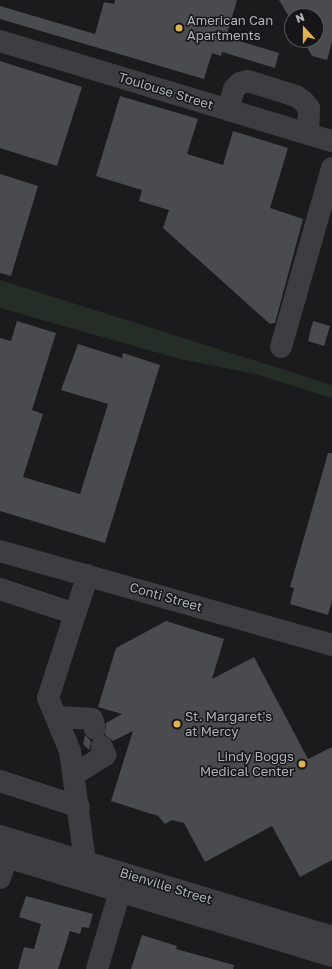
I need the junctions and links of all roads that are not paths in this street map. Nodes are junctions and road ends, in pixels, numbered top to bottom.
1 (0, 41) edge
2 (228, 110) junction
3 (308, 134) junction
4 (332, 141) edge
5 (332, 168) edge
6 (281, 346) dead end
7 (0, 551) edge
8 (88, 575) junction
9 (0, 589) edge
10 (75, 614) junction
11 (332, 645) edge
12 (57, 718) junction
13 (75, 774) junction
14 (0, 781) edge
15 (78, 807) junction
16 (0, 836) edge
17 (3, 856) edge
18 (85, 862) junction
19 (0, 878) edge
20 (122, 883) junction
21 (332, 937) edge
22 (332, 956) edge
23 (97, 969) edge

1 - 2 street, Toulouse Street
2 - 3 street, Toulouse Street
2 - 3 street
3 - 4 street, Toulouse Street
5 - 6 street
7 - 8 street, Conti Street
8 - 10 street
8 - 11 street, Conti Street
9 - 10 street
10 - 12 street
12 - 13 street
12 - 13 street
13 - 15 street
14 - 15 street
15 - 18 street
16 - 18 street, Bienville Street
17 - 19 street
17 - 20 street, Bienville Street
18 - 20 street, Bienville Street
20 - 21 street, Bienville Street
20 - 22 street, Bienville Street
20 - 23 street

